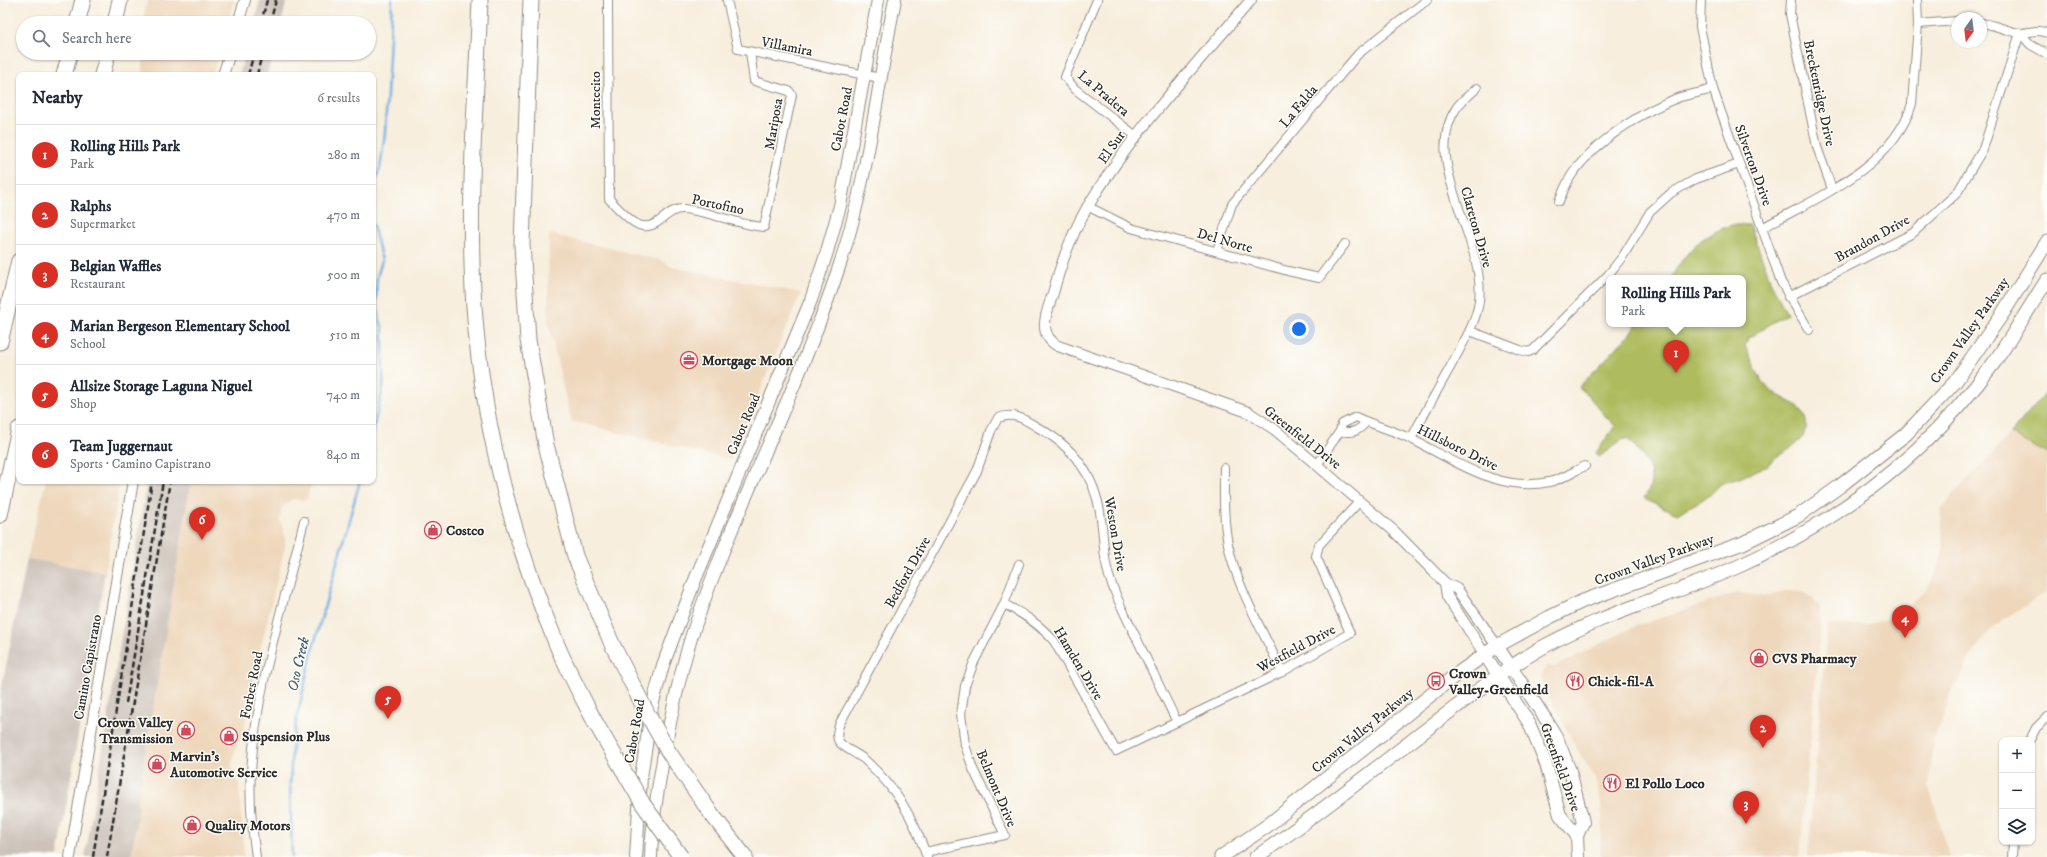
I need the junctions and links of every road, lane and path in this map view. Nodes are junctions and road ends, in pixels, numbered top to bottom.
1 (83, 0) edge
2 (120, 0) edge
3 (245, 0) edge
4 (480, 0) edge
5 (530, 0) edge
6 (608, 0) edge
7 (727, 0) edge
8 (878, 0) edge
9 (895, 0) edge
10 (1097, 0) edge
11 (1251, 0) edge
12 (1427, 0) edge
13 (1701, 0) edge
14 (1791, 0) edge
15 (1916, 0) edge
16 (79, 16) edge
17 (117, 16) edge
18 (240, 16) edge
19 (1951, 21) edge
20 (1918, 24) junction
21 (1987, 24) edge
22 (2020, 33) junction
23 (2047, 34) edge
24 (750, 52) junction
25 (2047, 54) edge
26 (68, 60) edge
27 (106, 60) edge
28 (228, 60) edge
29 (65, 72) edge
30 (103, 72) edge
31 (224, 72) edge
32 (865, 74) junction
33 (880, 78) junction
34 (1477, 88) dead end
35 (1713, 89) junction
36 (1136, 136) junction
37 (1739, 164) junction
38 (1832, 189) junction
39 (609, 200) joint
40 (1559, 201) dead end
41 (1087, 206) junction
42 (764, 227) joint
43 (1762, 228) junction
44 (2047, 242) edge
45 (1345, 244) dead end
46 (1217, 251) junction
47 (16, 274) edge
48 (1608, 275) edge
49 (1606, 277) edge
50 (2047, 280) edge
51 (1788, 297) junction
52 (1809, 330) dead end
53 (1470, 331) junction
54 (1046, 337) joint
55 (0, 342) edge
56 (998, 418) joint
57 (1366, 422) junction
58 (1340, 431) junction
59 (1411, 439) junction
60 (16, 443) edge
61 (1317, 465) junction
62 (1585, 466) dead end
63 (1224, 468) dead end
64 (132, 484) edge
65 (1359, 502) junction
66 (0, 515) edge
67 (1798, 516) junction
68 (304, 521) dead end
69 (1807, 531) junction
70 (1019, 564) dead end
71 (1445, 583) junction
72 (1004, 604) junction
73 (1497, 646) junction
74 (1485, 655) junction
75 (1512, 667) junction
76 (1282, 672) junction
77 (1499, 675) junction
78 (2047, 717) edge
79 (1177, 722) junction
80 (2032, 737) edge
81 (1116, 751) joint
82 (1577, 836) junction
83 (2013, 845) edge
84 (926, 854) edge
85 (70, 857) edge
86 (256, 857) edge
87 (636, 857) edge
88 (652, 857) edge
89 (681, 857) edge
90 (745, 857) edge
91 (1221, 857) edge
92 (1256, 857) edge
93 (1578, 857) edge
94 (2012, 857) edge

1 - 16 highway
2 - 17 highway
3 - 18 street
4 - 89 highway, bridge
5 - 90 highway, bridge
6 - 39 street, Montecito
7 - 24 street, Villamira
8 - 32 main road, Cabot Road
9 - 33 main road
10 - 36 street, La Pradera
11 - 36 street, El Sur
12 - 46 street, La Falda
13 - 35 street, Silverton Drive
14 - 38 street, Breckenridge Drive
15 - 20 street
19 - 20 street
20 - 38 street
21 - 22 street
22 - 23 street
22 - 25 street
22 - 51 street, Brandon Drive
24 - 32 street, Villamira
24 - 42 street, Mariposa
26 - 29 highway
27 - 30 highway
28 - 31 street
32 - 33 street, Villamira
32 - 87 main road, Cabot Road
33 - 88 main road
34 - 53 street, Clareton Drive
35 - 37 street, Silverton Drive
35 - 40 street
36 - 41 street, El Sur
37 - 43 street, Silverton Drive
37 - 48 street
38 - 43 street
39 - 42 street, Portofino
41 - 46 street, Del Norte
41 - 54 street, El Sur
43 - 51 street, Silverton Drive
44 - 67 main road, Crown Valley Parkway
45 - 46 street, Del Norte
47 - 55 highway
49 - 53 street
50 - 69 main road
51 - 52 street, Silverton Drive
53 - 59 street, Clareton Drive
54 - 61 street, Greenfield Drive
56 - 79 street, Weston Drive
56 - 84 street, Bedford Drive
57 - 58 street
57 - 58 street, Hillsboro Drive
57 - 59 street, Hillsboro Drive
58 - 61 street, Hillsboro Drive
59 - 62 street, Hillsboro Drive
60 - 66 highway
61 - 65 street, Greenfield Drive
63 - 76 street
64 - 85 street, Camino Capistrano
65 - 71 street, Greenfield Drive
65 - 76 street, Westfield Drive
67 - 69 main road
67 - 73 main road, Crown Valley Parkway
68 - 86 street, Forbes Road
69 - 75 main road
70 - 72 street, Belmont Drive
71 - 73 street, Greenfield Drive
71 - 74 street, Greenfield Drive
72 - 81 street, Hamden Drive
72 - 84 street, Belmont Drive
73 - 74 main road, Crown Valley Parkway
73 - 75 main road, Greenfield Drive
74 - 77 main road, Greenfield Drive
74 - 91 main road, Crown Valley Parkway
75 - 77 main road
75 - 82 main road, Greenfield Drive
76 - 79 street, Westfield Drive
77 - 82 main road, Greenfield Drive
77 - 92 main road
78 - 80 street
79 - 81 street, Westfield Drive
82 - 93 main road, Greenfield Drive
83 - 94 street

